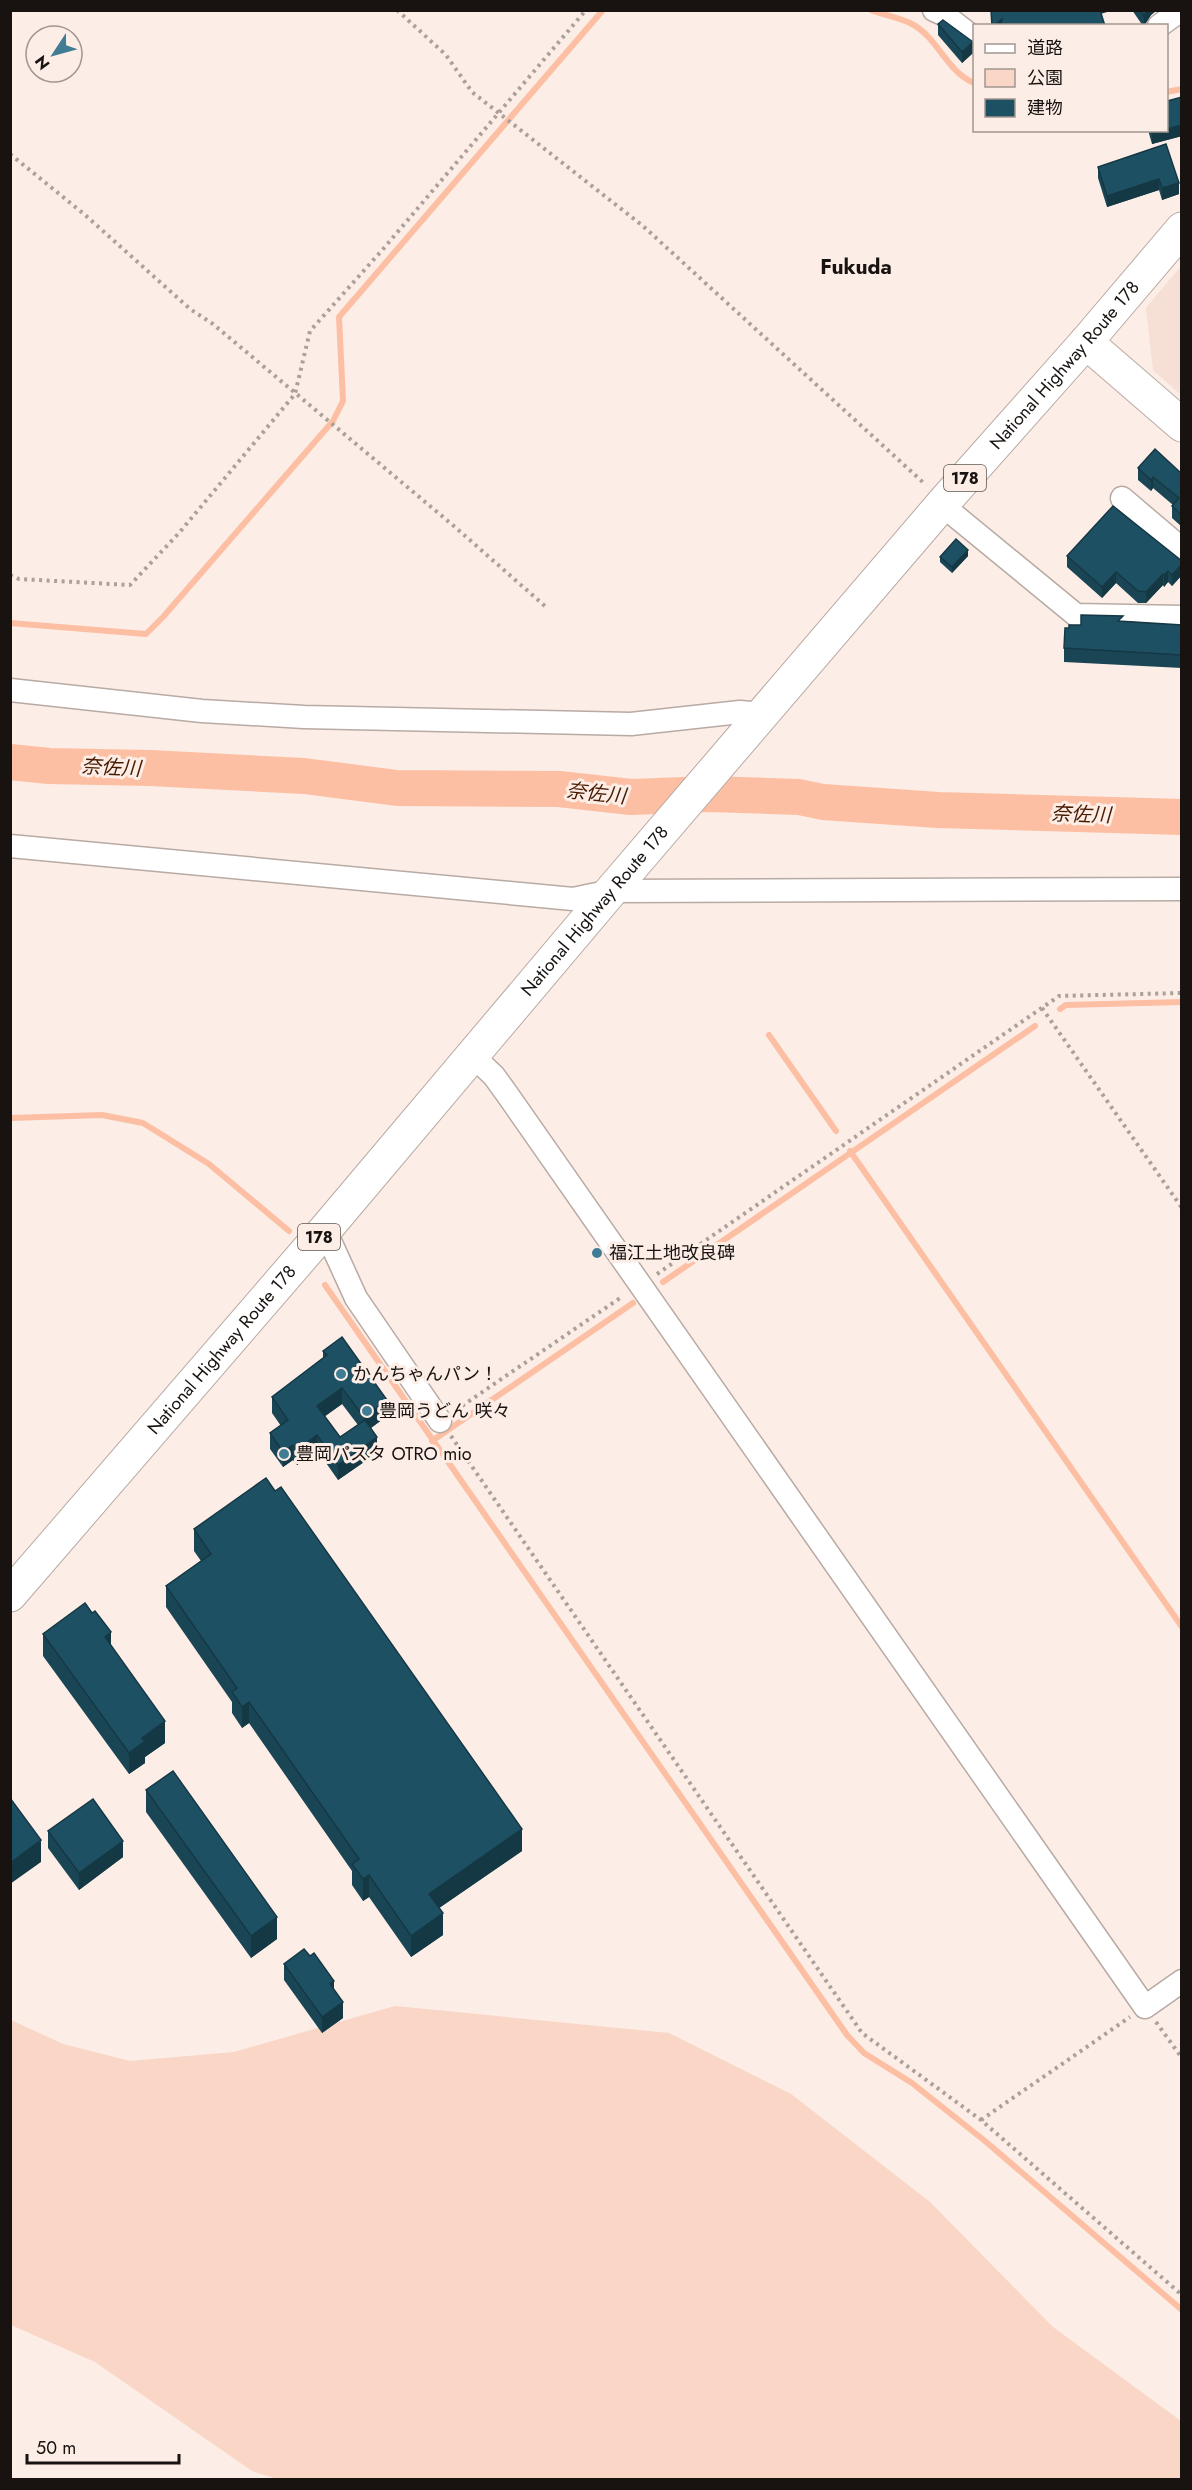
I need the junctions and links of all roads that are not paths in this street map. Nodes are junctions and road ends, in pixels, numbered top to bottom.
1 (934, 10) edge
2 (1181, 10) edge
3 (1162, 24) edge
4 (973, 36) edge
5 (1182, 230) edge
6 (1086, 342) junction
7 (1182, 425) edge
8 (1122, 498) dead end
9 (943, 504) junction
10 (1182, 549) edge
11 (1182, 617) edge
12 (10, 690) edge
13 (757, 721) junction
14 (10, 846) edge
15 (617, 884) junction
16 (1182, 889) edge
17 (473, 1056) junction
18 (326, 1230) junction
19 (440, 1421) road end
20 (10, 1595) edge
21 (1182, 1982) edge

1 - 4 street
2 - 3 street
5 - 6 main road, National Highway Route 178 / 178
6 - 7 main road
6 - 9 main road, National Highway Route 178 / 178
8 - 10 street
9 - 11 street
9 - 13 main road, National Highway Route 178 / 178
12 - 13 street
13 - 15 main road, National Highway Route 178 / 178
14 - 15 street
15 - 16 street
15 - 17 main road, National Highway Route 178 / 178
17 - 18 main road, National Highway Route 178 / 178
17 - 21 street
18 - 19 street
18 - 20 main road, National Highway Route 178 / 178

